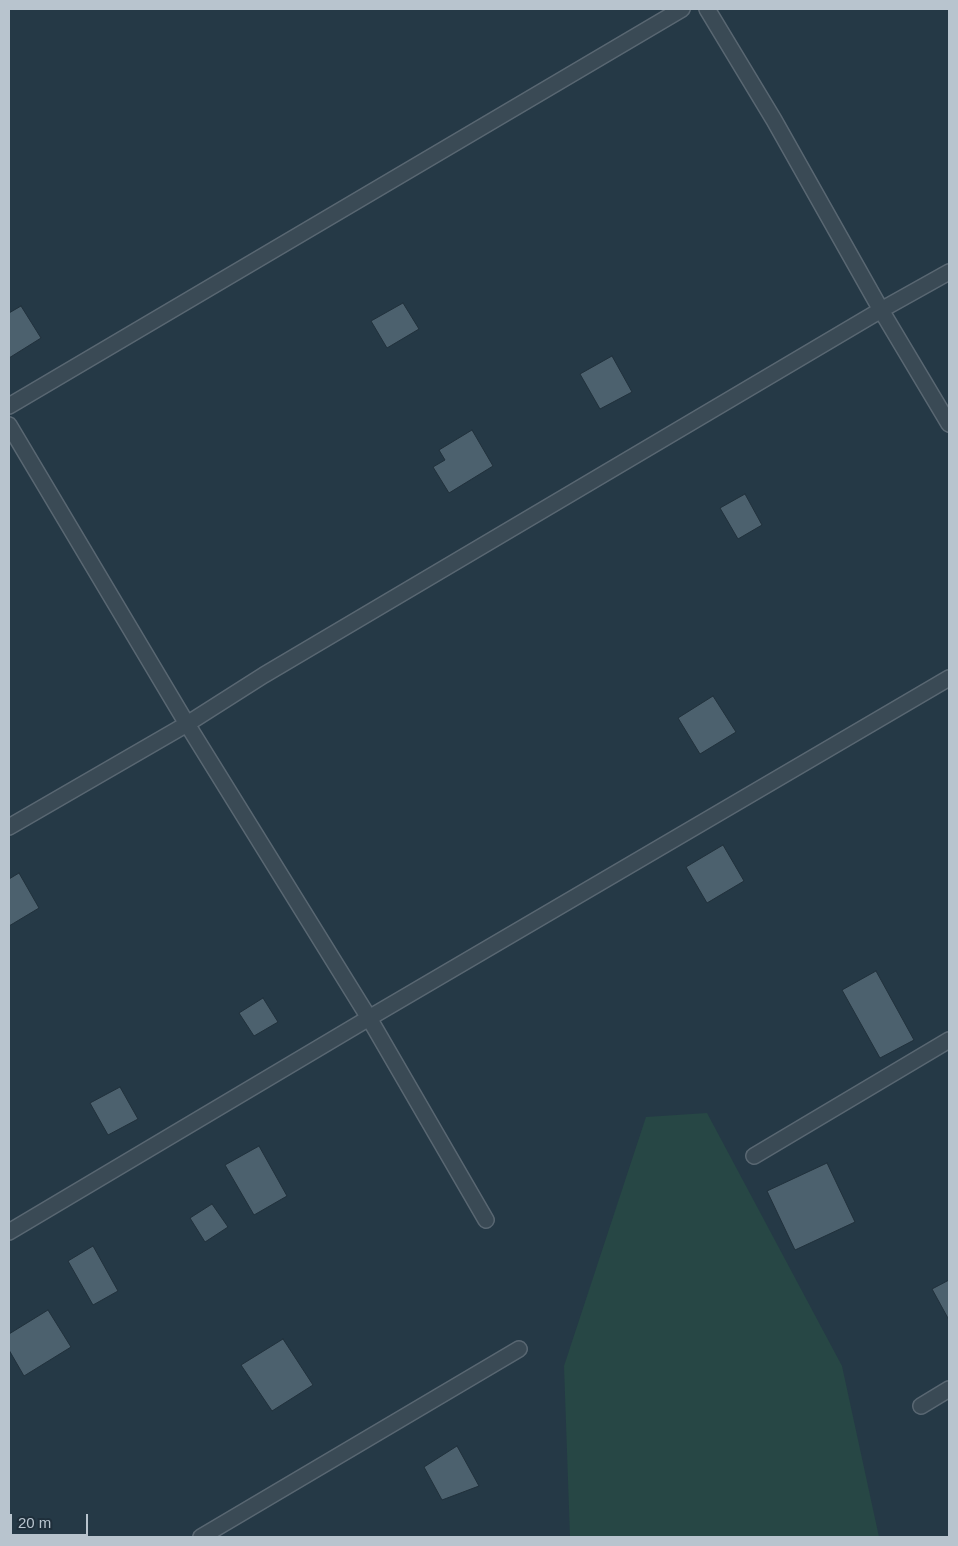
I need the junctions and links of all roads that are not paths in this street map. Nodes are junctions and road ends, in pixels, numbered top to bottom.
1 (682, 9) edge
2 (707, 9) edge
3 (949, 272) edge
4 (881, 310) junction
5 (9, 406) edge
6 (949, 424) edge
7 (9, 425) edge
8 (949, 678) edge
9 (187, 724) junction
10 (9, 827) edge
11 (369, 1018) junction
12 (949, 1040) edge
13 (754, 1156) dead end
14 (486, 1220) dead end
15 (9, 1232) edge
16 (519, 1349) dead end
17 (949, 1389) edge
18 (921, 1406) dead end
19 (211, 1535) edge

1 - 5 lane
2 - 4 lane
3 - 4 lane
4 - 6 lane
4 - 9 lane
7 - 9 lane
8 - 11 lane
9 - 10 lane
9 - 11 lane
11 - 14 lane
11 - 15 lane
12 - 13 lane
16 - 19 lane
17 - 18 lane

